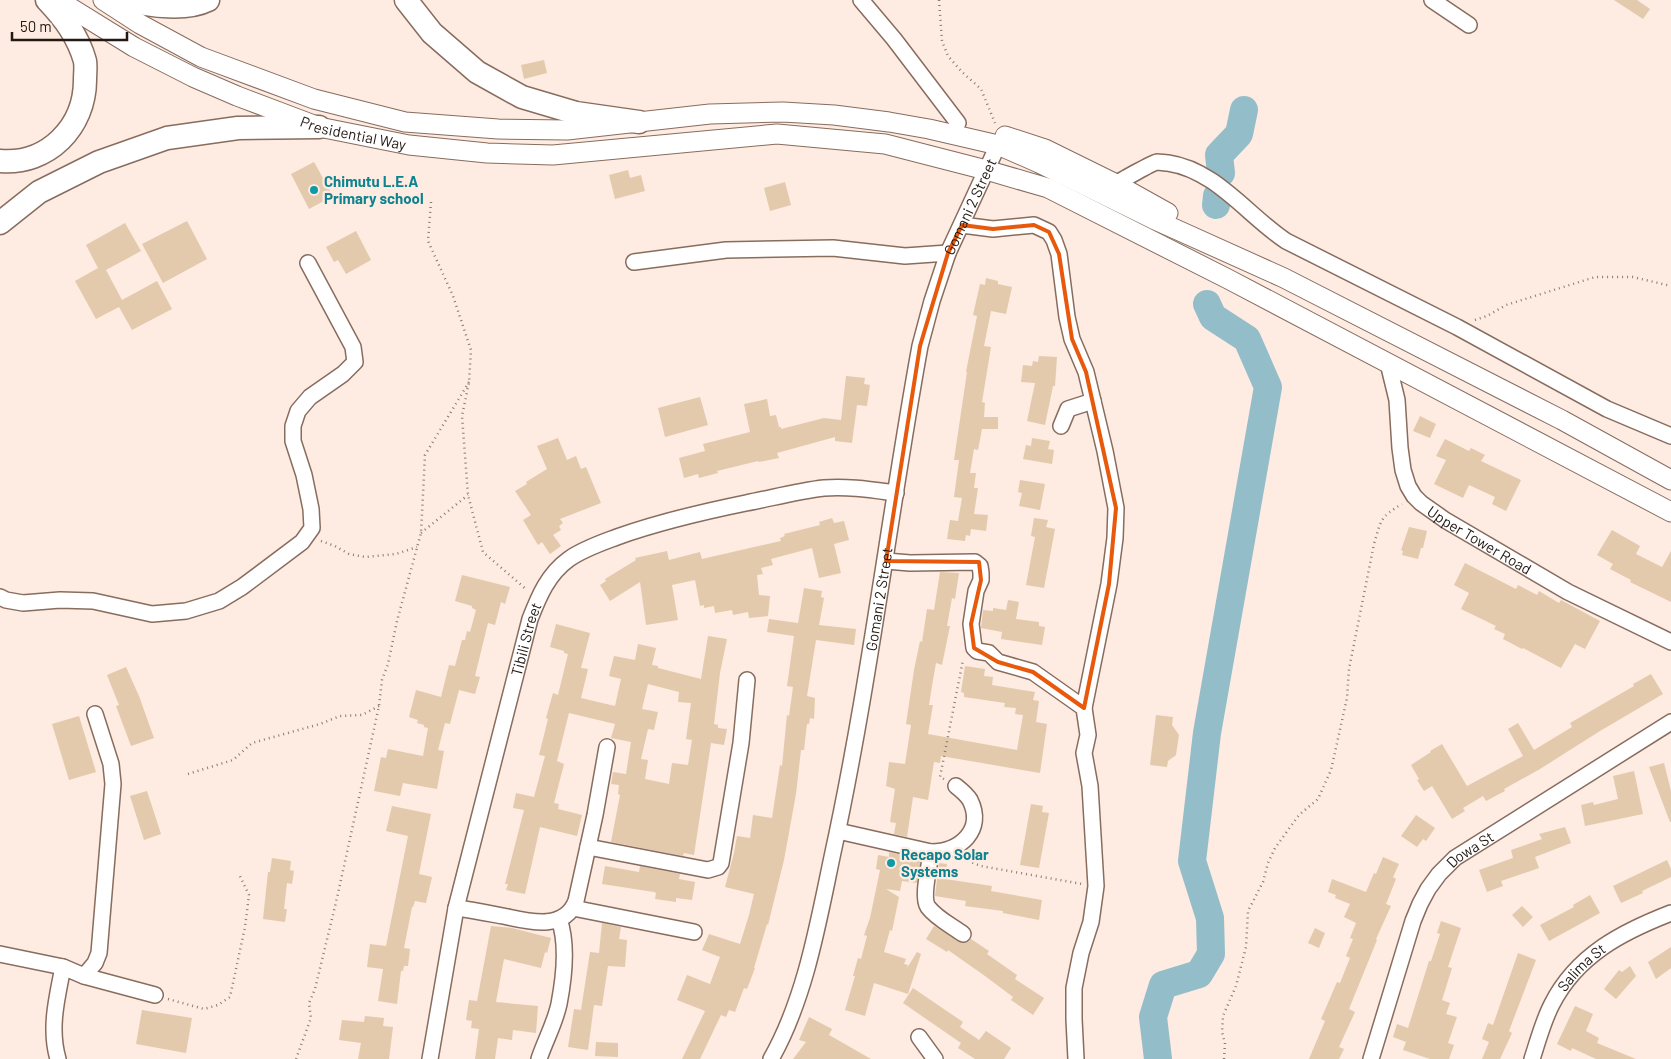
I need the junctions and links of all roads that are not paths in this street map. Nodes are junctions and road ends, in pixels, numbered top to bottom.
1 (47, 0) edge
2 (58, 0) edge
3 (103, 0) edge
4 (127, 0) edge
5 (208, 0) edge
6 (406, 0) edge
7 (861, 0) edge
8 (1432, 0) edge
9 (1469, 26) dead end
10 (710, 114) junction
11 (639, 122) junction
12 (958, 123) junction
13 (319, 127) junction
14 (998, 139) junction
15 (0, 161) edge
16 (986, 170) junction
17 (1116, 184) junction
18 (0, 223) edge
19 (962, 224) junction
20 (948, 253) junction
21 (634, 262) dead end
22 (308, 263) dead end
23 (1284, 278) junction
24 (1388, 363) junction
25 (1093, 401) junction
26 (1061, 426) dead end
27 (1671, 436) edge
28 (1671, 480) edge
29 (896, 493) junction
30 (1671, 512) edge
31 (886, 561) junction
32 (0, 597) edge
33 (1671, 642) edge
34 (747, 680) dead end
35 (1084, 708) junction
36 (95, 714) dead end
37 (1671, 722) edge
38 (607, 748) dead end
39 (956, 786) road end
40 (838, 831) junction
41 (588, 847) junction
42 (936, 852) junction
43 (456, 908) junction
44 (573, 908) junction
45 (1671, 913) edge
46 (559, 919) junction
47 (694, 932) dead end
48 (963, 934) dead end
49 (0, 954) edge
50 (63, 967) junction
51 (84, 976) junction
52 (155, 995) road end
53 (919, 1036) dead end
54 (58, 1059) edge
55 (430, 1059) edge
56 (539, 1059) edge
57 (771, 1059) edge
58 (935, 1059) edge
59 (1076, 1059) edge
60 (1371, 1059) edge
61 (1532, 1059) edge

1 - 15 highway
2 - 13 main road, Presidential Way
3 - 11 main road, Presidential Way
4 - 5 highway
6 - 11 highway
7 - 12 street
8 - 9 street
10 - 11 main road, Presidential Way
10 - 12 main road
10 - 14 main road
12 - 14 main road
13 - 16 main road, Presidential Way
13 - 18 highway
14 - 16 street, Gomani 2 Street
14 - 17 main road
14 - 23 main road
16 - 19 street, Gomani 2 Street
16 - 24 main road, Presidential Way
17 - 23 main road
17 - 27 street
19 - 20 street, Gomani 2 Street
19 - 25 street
20 - 21 street
20 - 29 street, Gomani 2 Street
22 - 32 street
23 - 28 main road
24 - 30 main road, Presidential Way
24 - 33 street, Upper Tower Road
25 - 26 street
25 - 35 street
29 - 31 street, Gomani 2 Street
29 - 43 street, Tibili Street
31 - 35 street
31 - 40 street, Gomani 2 Street
34 - 41 street
35 - 59 street
36 - 51 street
37 - 60 street, Dowa St
38 - 41 street
39 - 42 street
40 - 42 street
40 - 57 street, Gomani 2 Street
41 - 44 street
42 - 48 street
43 - 46 street
43 - 55 street, Tibili Street
44 - 46 street
44 - 47 street
45 - 61 street, Salima St
46 - 56 street
49 - 50 street
50 - 51 street
50 - 54 street
51 - 52 street
53 - 58 street

